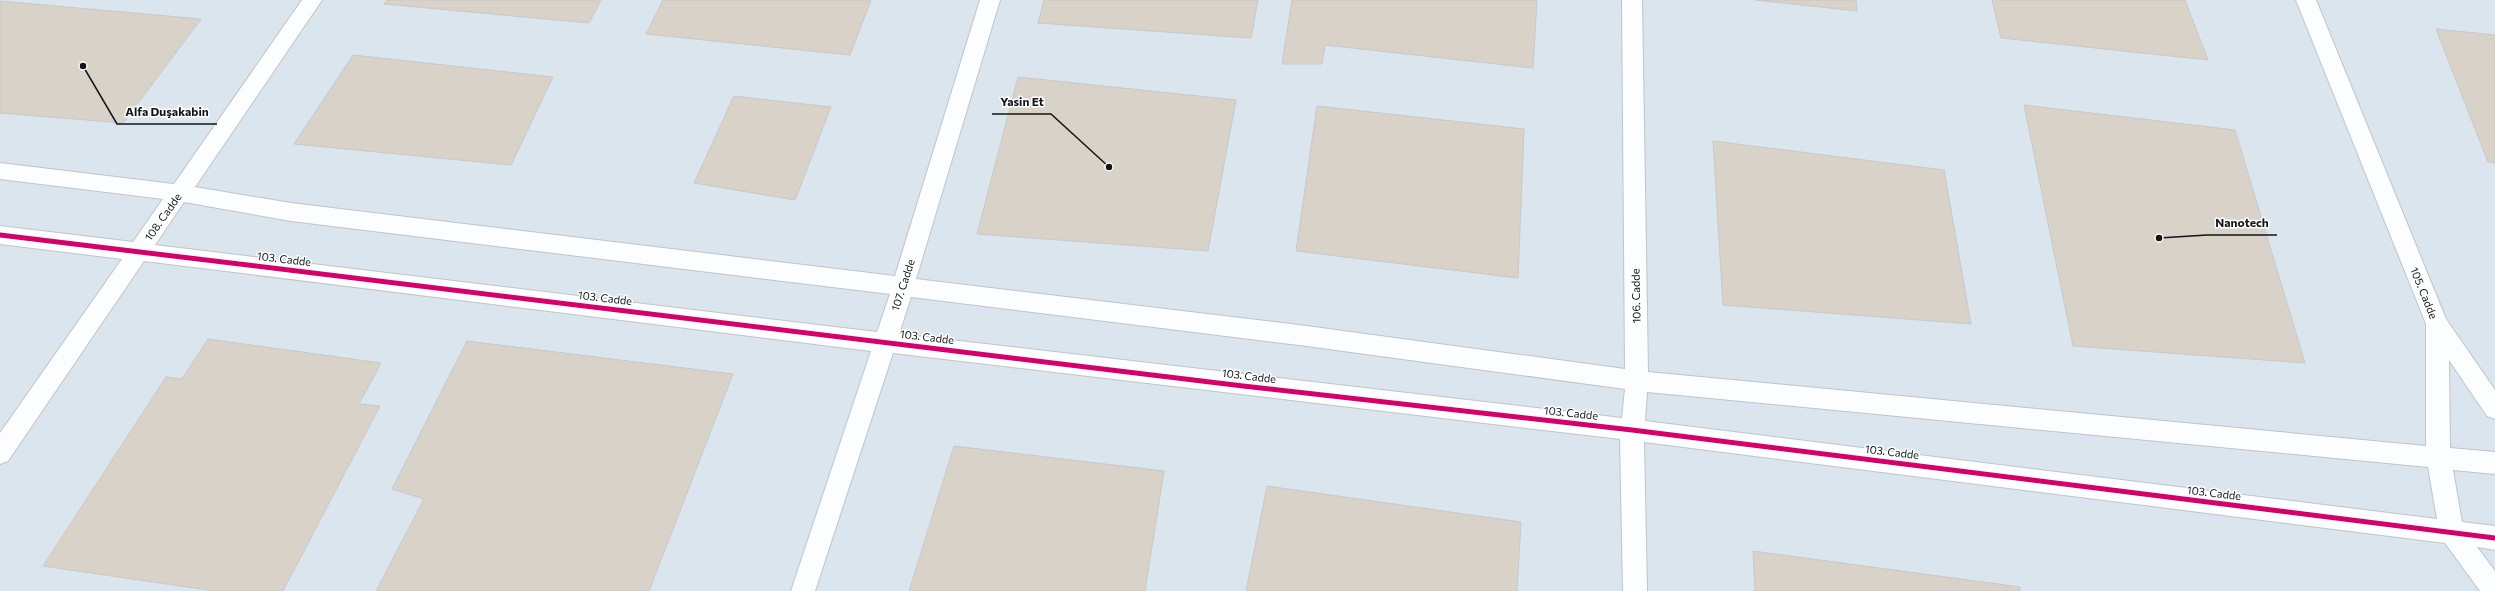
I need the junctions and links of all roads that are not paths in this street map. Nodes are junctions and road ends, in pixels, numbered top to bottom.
1 (312, 0) edge
2 (990, 0) edge
3 (1632, 0) edge
4 (2306, 0) edge
5 (0, 171) edge
6 (179, 193) junction
7 (0, 236) edge
8 (138, 252) junction
9 (903, 287) junction
10 (2437, 324) junction
11 (884, 342) junction
12 (1637, 381) junction
13 (2495, 410) edge
14 (1632, 430) junction
15 (0, 453) edge
16 (2438, 455) junction
17 (2495, 463) edge
18 (2452, 533) junction
19 (2495, 538) edge
20 (803, 591) edge
21 (1635, 591) edge
22 (2495, 591) edge

1 - 6 street, 108. Cadde
2 - 9 street, 107. Cadde
3 - 12 street, 106. Cadde
4 - 10 street, 105. Cadde
5 - 6 street
6 - 8 street, 108. Cadde
6 - 9 street
7 - 8 street, 103. Cadde
8 - 11 street, 103. Cadde
8 - 15 street, 108. Cadde
9 - 11 street, 107. Cadde
9 - 12 street
10 - 13 street
10 - 16 street, 105. Cadde
11 - 14 street, 103. Cadde
11 - 20 street, 107. Cadde
12 - 14 street, 106. Cadde
12 - 16 street
14 - 18 street, 103. Cadde
14 - 21 street, 106. Cadde
16 - 17 street
16 - 18 street, 105. Cadde
18 - 19 street, 103. Cadde
18 - 22 street, 105. Cadde

